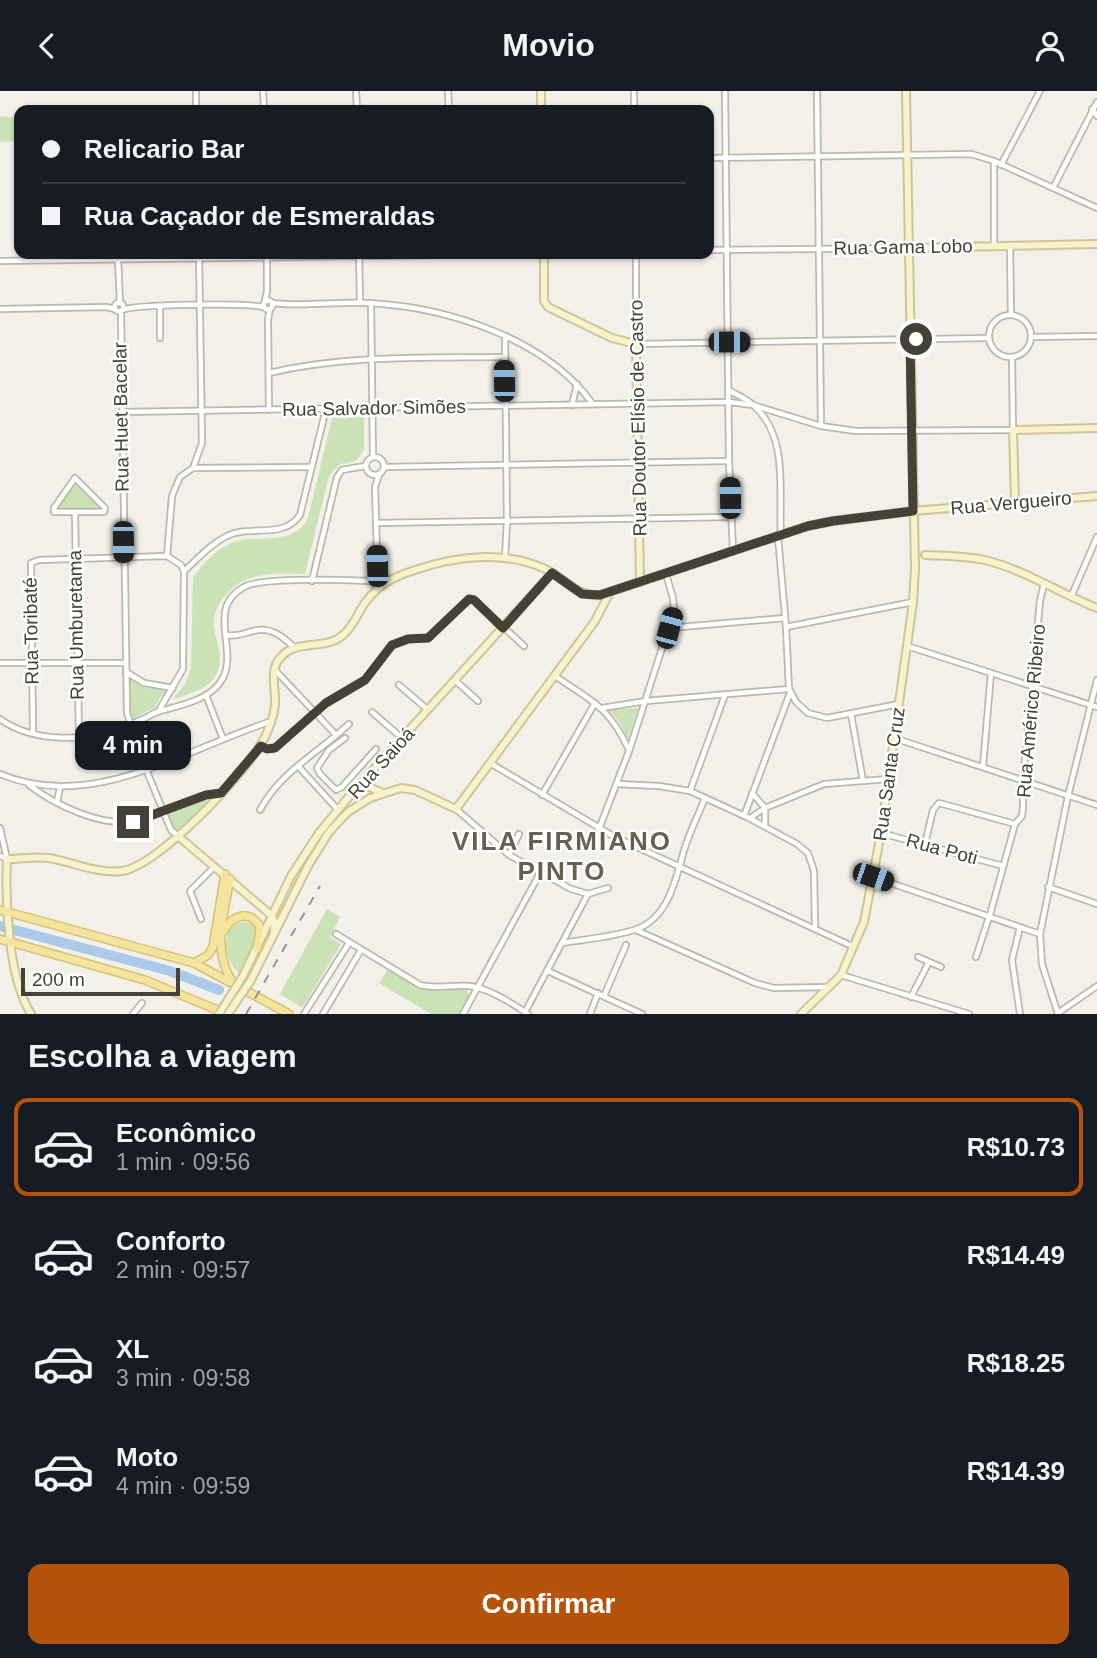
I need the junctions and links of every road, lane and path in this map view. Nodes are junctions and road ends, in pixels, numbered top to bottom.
1 (725, 91) edge
2 (817, 91) edge
3 (906, 91) edge
4 (1041, 91) edge
5 (1097, 103) edge
6 (1092, 109) junction
7 (1097, 116) edge
8 (908, 155) junction
9 (818, 157) junction
10 (714, 158) edge
11 (726, 158) junction
12 (995, 162) junction
13 (1001, 165) junction
14 (1053, 188) junction
15 (1097, 208) edge
16 (1097, 244) edge
17 (994, 246) junction
18 (1010, 246) junction
19 (819, 248) junction
20 (909, 248) junction
21 (714, 250) edge
22 (728, 250) junction
23 (118, 259) joint
24 (199, 259) edge
25 (267, 259) edge
26 (359, 259) edge
27 (544, 259) edge
28 (636, 259) edge
29 (0, 261) edge
30 (360, 302) junction
31 (372, 303) junction
32 (268, 305) junction
33 (160, 306) junction
34 (200, 306) junction
35 (118, 307) junction
36 (0, 309) edge
37 (1011, 315) junction
38 (505, 336) junction
39 (1097, 336) edge
40 (1031, 337) junction
41 (160, 338) dead end
42 (989, 338) junction
43 (910, 339) junction
44 (821, 341) junction
45 (729, 342) junction
46 (636, 344) junction
47 (504, 357) junction
48 (1012, 357) junction
49 (373, 359) junction
50 (269, 373) junction
51 (577, 383) junction
52 (729, 390) junction
53 (729, 401) junction
54 (636, 403) junction
55 (572, 404) junction
56 (593, 404) junction
57 (753, 405) junction
58 (505, 406) junction
59 (372, 408) junction
60 (326, 409) junction
61 (269, 410) junction
62 (771, 410) junction
63 (202, 411) junction
64 (122, 412) junction
65 (766, 420) junction
66 (821, 426) junction
67 (1097, 428) edge
68 (912, 430) junction
69 (1013, 430) junction
70 (373, 457) junction
71 (729, 461) junction
72 (638, 462) junction
73 (506, 464) junction
74 (366, 466) junction
75 (311, 467) junction
76 (384, 467) junction
77 (193, 468) junction
78 (371, 475) junction
79 (379, 475) junction
80 (375, 487) junction
81 (1097, 496) edge
82 (1014, 502) junction
83 (913, 511) junction
84 (75, 513) junction
85 (730, 517) junction
86 (639, 519) junction
87 (507, 521) junction
88 (376, 523) junction
89 (779, 536) junction
90 (1097, 537) edge
91 (914, 539) junction
92 (1095, 547) edge
93 (733, 552) junction
94 (925, 555) junction
95 (167, 556) junction
96 (124, 557) junction
97 (505, 558) junction
98 (75, 559) junction
99 (915, 569) junction
100 (184, 571) junction
101 (552, 573) junction
102 (666, 574) junction
103 (312, 581) junction
104 (640, 582) junction
105 (1044, 583) junction
106 (378, 587) junction
107 (610, 594) junction
108 (597, 595) junction
109 (1071, 597) junction
110 (913, 602) junction
111 (1097, 608) edge
112 (602, 611) junction
113 (785, 618) junction
114 (786, 627) junction
115 (503, 628) junction
116 (669, 628) junction
117 (226, 635) junction
118 (524, 646) dead end
119 (906, 646) junction
120 (296, 648) junction
121 (0, 663) edge
122 (32, 663) junction
123 (78, 663) junction
124 (126, 663) junction
125 (274, 670) junction
126 (126, 672) junction
127 (991, 673) junction
128 (555, 676) junction
129 (1097, 680) edge
130 (456, 681) junction
131 (398, 685) dead end
132 (1033, 687) junction
133 (173, 688) junction
134 (790, 690) junction
135 (206, 695) junction
136 (725, 695) junction
137 (478, 701) dead end
138 (646, 701) junction
139 (595, 703) junction
140 (899, 704) junction
141 (1090, 705) junction
142 (1097, 707) edge
143 (602, 708) junction
144 (428, 711) junction
145 (158, 712) junction
146 (372, 712) dead end
147 (315, 714) junction
148 (851, 714) junction
149 (0, 719) edge
150 (272, 720) junction
151 (129, 724) junction
152 (349, 724) dead end
153 (33, 733) junction
154 (336, 735) junction
155 (79, 737) junction
156 (345, 738) dead end
157 (893, 738) junction
158 (223, 739) junction
159 (403, 739) junction
160 (261, 746) junction
161 (376, 749) dead end
162 (629, 751) junction
163 (490, 763) junction
164 (298, 766) junction
165 (983, 766) junction
166 (146, 770) junction
167 (0, 774) edge
168 (367, 778) junction
169 (888, 779) junction
170 (1023, 780) junction
171 (863, 781) junction
172 (617, 784) junction
173 (28, 785) junction
174 (60, 787) junction
175 (336, 790) junction
176 (690, 792) junction
177 (221, 793) junction
178 (352, 793) junction
179 (383, 793) junction
180 (752, 793) junction
181 (542, 795) junction
182 (1068, 796) junction
183 (705, 798) junction
184 (328, 799) junction
185 (57, 802) junction
186 (362, 802) junction
187 (1097, 805) edge
188 (765, 808) junction
189 (456, 809) junction
190 (260, 810) dead end
191 (339, 810) junction
192 (163, 812) junction
193 (746, 817) junction
194 (1014, 824) junction
195 (765, 826) junction
196 (0, 828) edge
197 (599, 829) junction
198 (881, 833) junction
199 (519, 834) dead end
200 (178, 836) junction
201 (925, 844) junction
202 (509, 855) junction
203 (3, 858) edge
204 (215, 866) junction
205 (1003, 866) junction
206 (681, 867) junction
207 (540, 873) junction
208 (227, 877) junction
209 (873, 877) junction
210 (1048, 887) junction
211 (608, 888) dead end
212 (588, 894) junction
213 (1097, 904) edge
214 (5, 914) edge
215 (271, 915) junction
216 (990, 916) junction
217 (201, 919) dead end
218 (1020, 927) junction
219 (635, 929) junction
220 (815, 929) junction
221 (336, 934) dead end
222 (1040, 934) junction
223 (221, 937) junction
224 (273, 937) junction
225 (10, 938) junction
226 (0, 939) edge
227 (349, 943) junction
228 (562, 943) junction
229 (626, 945) dead end
230 (855, 947) junction
231 (257, 949) junction
232 (361, 950) junction
233 (918, 957) dead end
234 (976, 957) dead end
235 (929, 962) junction
236 (194, 963) junction
237 (941, 967) dead end
238 (548, 971) junction
239 (841, 975) junction
240 (232, 982) junction
241 (1097, 986) edge
242 (478, 987) junction
243 (829, 987) junction
244 (598, 993) junction
245 (604, 996) junction
246 (911, 997) junction
247 (142, 1003) dead end
248 (632, 1011) edge
249 (527, 1013) edge
250 (31, 1014) edge
251 (133, 1014) edge
252 (219, 1014) edge
253 (228, 1014) edge
254 (289, 1014) edge
255 (304, 1014) edge
256 (323, 1014) edge
257 (463, 1014) edge
258 (590, 1014) edge
259 (642, 1014) edge
260 (801, 1014) edge
261 (969, 1014) edge
262 (1020, 1014) edge
263 (1058, 1014) edge

1 - 11 street
2 - 9 street
3 - 8 main road, Rua Santa Cruz
4 - 13 street
5 - 6 street
6 - 7 street
6 - 14 street
8 - 9 street
8 - 12 street
8 - 20 main road, Rua Santa Cruz
9 - 11 street
9 - 19 street
10 - 11 street
11 - 22 street
12 - 13 street
12 - 17 street
13 - 14 street
14 - 15 street
16 - 18 main road, Rua Gama Lobo
17 - 18 main road, Rua Gama Lobo
17 - 20 main road, Rua Gama Lobo
18 - 37 street
19 - 20 street, Rua Gama Lobo
19 - 22 street, Rua Gama Lobo
19 - 44 street
20 - 43 main road, Rua Santa Cruz
21 - 22 street, Rua Gama Lobo
22 - 45 street
23 - 29 street
23 - 35 street, Rua Huet Bacelar
24 - 34 street
25 - 32 street
26 - 30 street
27 - 46 main road
28 - 46 street, Rua Doutor Elísio de Castro
30 - 31 street
30 - 32 street
31 - 38 street
31 - 49 street
32 - 34 street
32 - 50 street
33 - 34 street
33 - 35 street
33 - 41 street
34 - 63 street
35 - 36 street
35 - 64 street, Rua Huet Bacelar
37 - 40 street
37 - 42 street
38 - 47 street
38 - 51 street
39 - 40 street
40 - 48 street
42 - 43 street
42 - 48 street
43 - 44 street
43 - 68 main road, Rua Santa Cruz
44 - 45 street
44 - 66 street
45 - 46 street
45 - 52 street
46 - 54 main road, Rua Doutor Elísio de Castro
47 - 49 street
47 - 58 street
48 - 69 street
49 - 50 street
49 - 59 street
50 - 61 street
51 - 55 street
51 - 56 street
52 - 53 street
52 - 57 street, Rua Salvador Simões
53 - 54 street, Rua Salvador Simões
53 - 57 street, Rua Salvador Simões
53 - 71 street
54 - 56 street, Rua Salvador Simões
54 - 72 main road, Rua Doutor Elísio de Castro
55 - 56 street, Rua Salvador Simões
55 - 58 street, Rua Salvador Simões
57 - 62 street, Rua Salvador Simões
57 - 65 street
58 - 59 street, Rua Salvador Simões
58 - 73 street
59 - 60 street, Rua Salvador Simões
59 - 70 street
60 - 61 street, Rua Salvador Simões
60 - 75 street
61 - 63 street, Rua Salvador Simões
62 - 65 street
62 - 66 street, Rua Salvador Simões
63 - 64 street, Rua Salvador Simões
63 - 77 street
64 - 96 street, Rua Huet Bacelar
65 - 89 street
66 - 68 street, Rua Salvador Simões
67 - 69 main road, Rua Salvador Simões
68 - 69 street, Rua Salvador Simões
68 - 83 main road, Rua Santa Cruz
69 - 82 main road
70 - 74 street
70 - 76 street
71 - 72 street
71 - 85 street
72 - 73 street
72 - 86 main road, Rua Doutor Elísio de Castro
73 - 76 street
73 - 87 street
74 - 78 street
74 - 103 street
75 - 77 street
75 - 100 street
76 - 79 street
77 - 95 street
78 - 79 street
78 - 80 street
79 - 80 street
80 - 88 street
81 - 82 main road, Rua Vergueiro
82 - 83 main road, Rua Vergueiro
83 - 89 main road, Rua Vergueiro
83 - 91 main road, Rua Santa Cruz
84 - 84 street
84 - 98 street, Rua Umburetama
85 - 86 street
85 - 93 street
86 - 87 street
86 - 104 main road, Rua Doutor Elísio de Castro
87 - 88 street
87 - 97 street
88 - 106 street
89 - 93 main road, Rua Vergueiro
89 - 113 street
90 - 92 street
91 - 94 main road
91 - 99 main road, Rua Santa Cruz
92 - 109 street
93 - 102 main road, Rua Vergueiro
94 - 99 main road
94 - 105 main road
95 - 96 street, Rua Toribaté
95 - 100 street
96 - 98 street, Rua Toribaté
96 - 124 street, Rua Huet Bacelar
97 - 101 main road, Rua Vergueiro
97 - 106 main road, Rua Vergueiro
98 - 122 street, Rua Toribaté
98 - 123 street, Rua Umburetama
99 - 110 main road, Rua Santa Cruz
100 - 133 street
101 - 108 main road, Rua Vergueiro
101 - 115 main road, Rua Saioá
102 - 104 main road, Rua Vergueiro
102 - 116 street
103 - 106 street
103 - 117 street
104 - 107 main road, Rua Vergueiro
105 - 109 main road
105 - 132 street, Rua Américo Ribeiro
106 - 120 main road, Rua Vergueiro
107 - 108 main road, Rua Vergueiro
107 - 112 main road
108 - 112 main road
109 - 111 main road
110 - 114 street
110 - 119 main road, Rua Santa Cruz
112 - 128 main road
113 - 114 street
113 - 116 street
114 - 134 street
115 - 118 street
115 - 130 main road, Rua Saioá
115 - 147 street
116 - 138 street
117 - 120 street
117 - 135 street
119 - 127 street
119 - 140 main road, Rua Santa Cruz
120 - 125 main road
121 - 122 street
122 - 123 street
122 - 153 street, Rua Toribaté
123 - 124 street
123 - 155 street, Rua Umburetama
124 - 126 street, Rua Huet Bacelar
125 - 147 street
125 - 150 main road
126 - 133 street
126 - 151 street, Rua Huet Bacelar
127 - 132 street
127 - 165 street
128 - 139 street
128 - 163 main road
129 - 141 street
130 - 137 street
130 - 144 main road, Rua Saioá
131 - 144 street
132 - 141 street
132 - 170 street, Rua Américo Ribeiro
133 - 145 street
134 - 136 street
134 - 148 street
134 - 180 street
135 - 145 street
135 - 158 street
136 - 138 street
136 - 176 street
138 - 143 street
138 - 162 street
139 - 143 street
139 - 181 street
140 - 148 street
140 - 157 main road, Rua Santa Cruz
141 - 142 street
141 - 182 street
143 - 162 street
144 - 159 main road, Rua Saioá
145 - 151 street
146 - 159 street
147 - 154 street
147 - 160 street
148 - 171 street
149 - 153 street
150 - 158 street
150 - 160 main road
151 - 155 street
151 - 166 street, Rua Huet Bacelar
152 - 154 street
153 - 155 street
154 - 164 street
156 - 175 street
157 - 165 street
157 - 169 main road, Rua Santa Cruz
158 - 166 street
159 - 168 main road, Rua Saioá
160 - 177 main road
161 - 175 street
162 - 172 street
163 - 181 street
163 - 189 main road
164 - 184 street
164 - 190 street
165 - 170 street
166 - 174 street
166 - 192 street, Rua Huet Bacelar
167 - 173 street
168 - 178 main road, Rua Saioá
168 - 179 main road
169 - 171 street
169 - 198 main road, Rua Santa Cruz
170 - 182 street
170 - 194 street, Rua Américo Ribeiro
171 - 188 street
172 - 176 street
172 - 197 street
173 - 174 street
173 - 185 street
174 - 185 street
175 - 184 street
176 - 183 street
177 - 192 street
177 - 200 main road
178 - 186 main road
178 - 191 main road, Rua Saioá
179 - 186 main road
179 - 189 main road
180 - 188 street
180 - 193 street
181 - 197 street
182 - 187 street
182 - 210 street
183 - 193 street
183 - 206 street
184 - 191 street
185 - 192 street
186 - 224 main road
188 - 193 street
188 - 195 street
189 - 202 street
191 - 215 main road, Rua Saioá
192 - 200 street, Rua Huet Bacelar
193 - 195 street
194 - 201 street
194 - 205 street, Rua Américo Ribeiro
195 - 220 street
196 - 203 street
197 - 206 street
198 - 201 street, Rua Poti
198 - 209 main road, Rua Santa Cruz
199 - 202 street
200 - 203 main road
200 - 204 main road
201 - 205 street, Rua Poti
202 - 207 street
203 - 214 main road
204 - 208 main road
204 - 217 street
205 - 216 street, Rua Américo Ribeiro
206 - 219 street
206 - 220 street
207 - 212 street
207 - 242 street
208 - 215 main road
208 - 223 main road
208 - 236 main road
209 - 216 street
209 - 230 main road, Rua Santa Cruz
210 - 213 street
210 - 222 street
211 - 212 street
212 - 228 street
214 - 225 main road
214 - 236 main road
215 - 224 main road
215 - 231 main road, Rua Saioá
216 - 218 street
216 - 234 street, Rua Américo Ribeiro
218 - 222 street
218 - 262 street
219 - 228 street
219 - 243 street
220 - 230 street
221 - 227 street
222 - 263 street
223 - 231 main road
223 - 240 main road
224 - 253 main road, bridge
225 - 226 main road
225 - 250 main road
225 - 253 main road
227 - 232 street
227 - 255 street
228 - 238 street
229 - 245 street
230 - 239 main road, Rua Santa Cruz
231 - 252 main road, Rua Saioá, bridge
232 - 242 street
232 - 256 street
233 - 235 street
235 - 237 street
235 - 246 street
236 - 240 main road
238 - 244 street
238 - 249 street
239 - 243 main road, Rua Santa Cruz
239 - 246 street
240 - 254 main road
241 - 263 street
242 - 249 street
242 - 257 street
243 - 260 main road, Rua Santa Cruz
244 - 245 street
244 - 258 street
245 - 248 street
246 - 261 street
247 - 251 street
248 - 259 street

